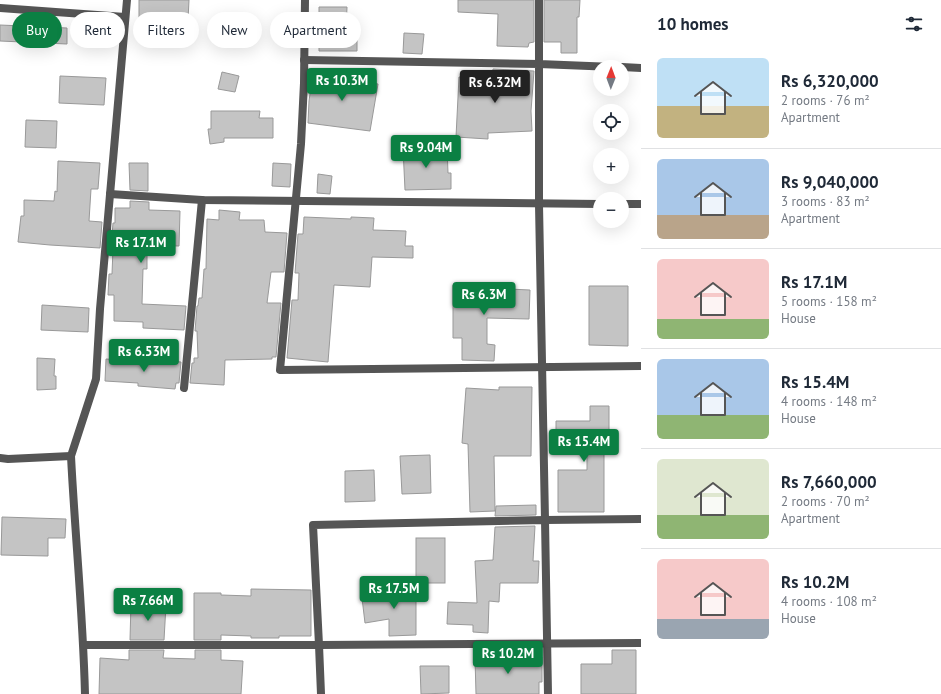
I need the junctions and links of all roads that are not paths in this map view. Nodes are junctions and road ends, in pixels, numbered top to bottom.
1 (127, 0) edge
2 (305, 0) edge
3 (539, 0) edge
4 (0, 8) edge
5 (70, 13) edge
6 (125, 17) edge
7 (122, 48) edge
8 (304, 60) junction
9 (539, 64) junction
10 (593, 66) edge
11 (629, 67) edge
12 (641, 68) edge
13 (110, 194) junction
14 (202, 200) junction
15 (296, 201) junction
16 (593, 204) edge
17 (629, 204) edge
18 (641, 204) edge
19 (539, 205) junction
20 (541, 366) junction
21 (641, 366) edge
22 (184, 388) dead end
23 (71, 456) junction
24 (0, 458) edge
25 (641, 519) edge
26 (545, 520) junction
27 (641, 643) edge
28 (548, 644) junction
29 (84, 645) junction
30 (320, 646) junction
31 (84, 694) edge
32 (321, 694) edge
33 (548, 694) edge

1 - 6 street
2 - 8 street
3 - 9 street
4 - 5 street
7 - 13 street
8 - 9 street
8 - 15 street
9 - 10 street
9 - 19 street
11 - 12 street
13 - 14 street
13 - 23 street
14 - 15 street
14 - 22 street
15 - 19 street
15 - 20 street
16 - 19 street
17 - 18 street
19 - 20 street
20 - 21 street
20 - 26 street
23 - 24 street
23 - 29 street
25 - 26 street
26 - 28 street
26 - 30 street
27 - 28 street
28 - 30 street
28 - 33 street
29 - 30 street
29 - 31 street
30 - 32 street

